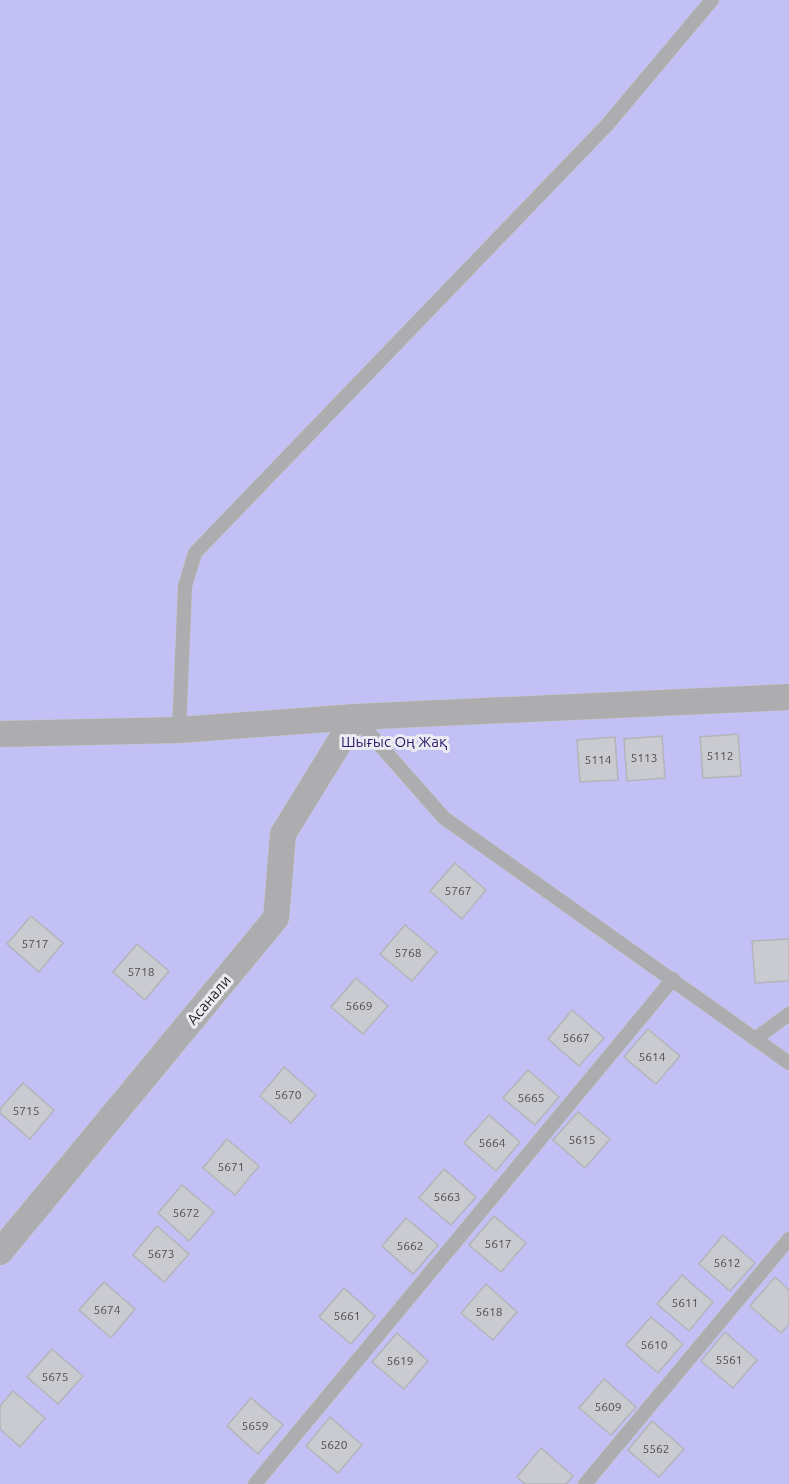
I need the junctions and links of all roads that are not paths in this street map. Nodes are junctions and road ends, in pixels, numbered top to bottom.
1 (712, 0) edge
2 (789, 697) edge
3 (355, 717) junction
4 (180, 730) junction
5 (0, 734) edge
6 (673, 979) junction
7 (789, 1014) edge
8 (755, 1038) junction
9 (789, 1064) edge
10 (789, 1239) edge
11 (0, 1252) edge
12 (255, 1484) edge
13 (585, 1484) edge

1 - 4 lane
2 - 3 street
3 - 4 street
3 - 6 lane
3 - 11 street, Асанали
4 - 5 street
6 - 8 lane
6 - 12 lane
7 - 8 lane
8 - 9 lane
10 - 13 lane

